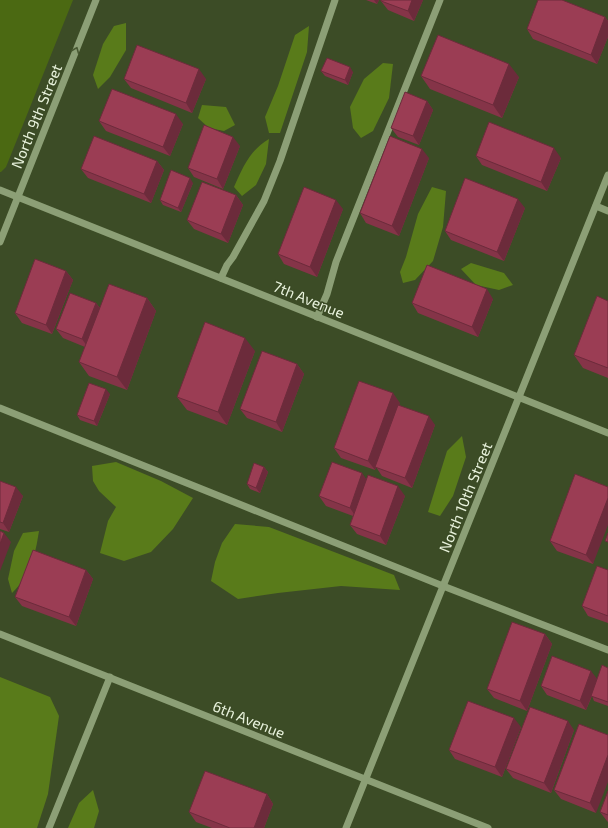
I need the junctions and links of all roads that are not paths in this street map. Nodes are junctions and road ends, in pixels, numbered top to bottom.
1 (96, 0) edge
2 (335, 0) edge
3 (440, 0) edge
4 (608, 175) edge
5 (0, 190) edge
6 (18, 197) junction
7 (596, 206) junction
8 (608, 211) edge
9 (0, 242) edge
10 (221, 278) junction
11 (317, 317) junction
12 (519, 397) junction
13 (0, 408) edge
14 (608, 433) edge
15 (443, 586) junction
16 (0, 634) edge
17 (608, 650) edge
18 (110, 677) junction
19 (366, 779) junction
20 (49, 828) edge
21 (346, 828) edge
22 (488, 828) edge

6 -> 1 street, North 9th Street
2 - 10 street
3 - 11 street
4 - 7 street, North 10th Street
5 - 6 street, 7th Avenue
6 - 9 street, North 9th Street
6 - 10 street, 7th Avenue
7 - 8 street
7 - 12 street, North 10th Street
10 - 11 street, 7th Avenue
11 - 12 street, 7th Avenue
12 - 14 street, 7th Avenue
12 - 15 street, North 10th Street
13 - 15 street
15 - 17 street
15 - 19 street, North 10th Street
16 - 18 street, 6th Avenue
18 - 19 street, 6th Avenue
18 - 20 street
19 - 21 street, North 10th Street
19 - 22 street, 6th Avenue

